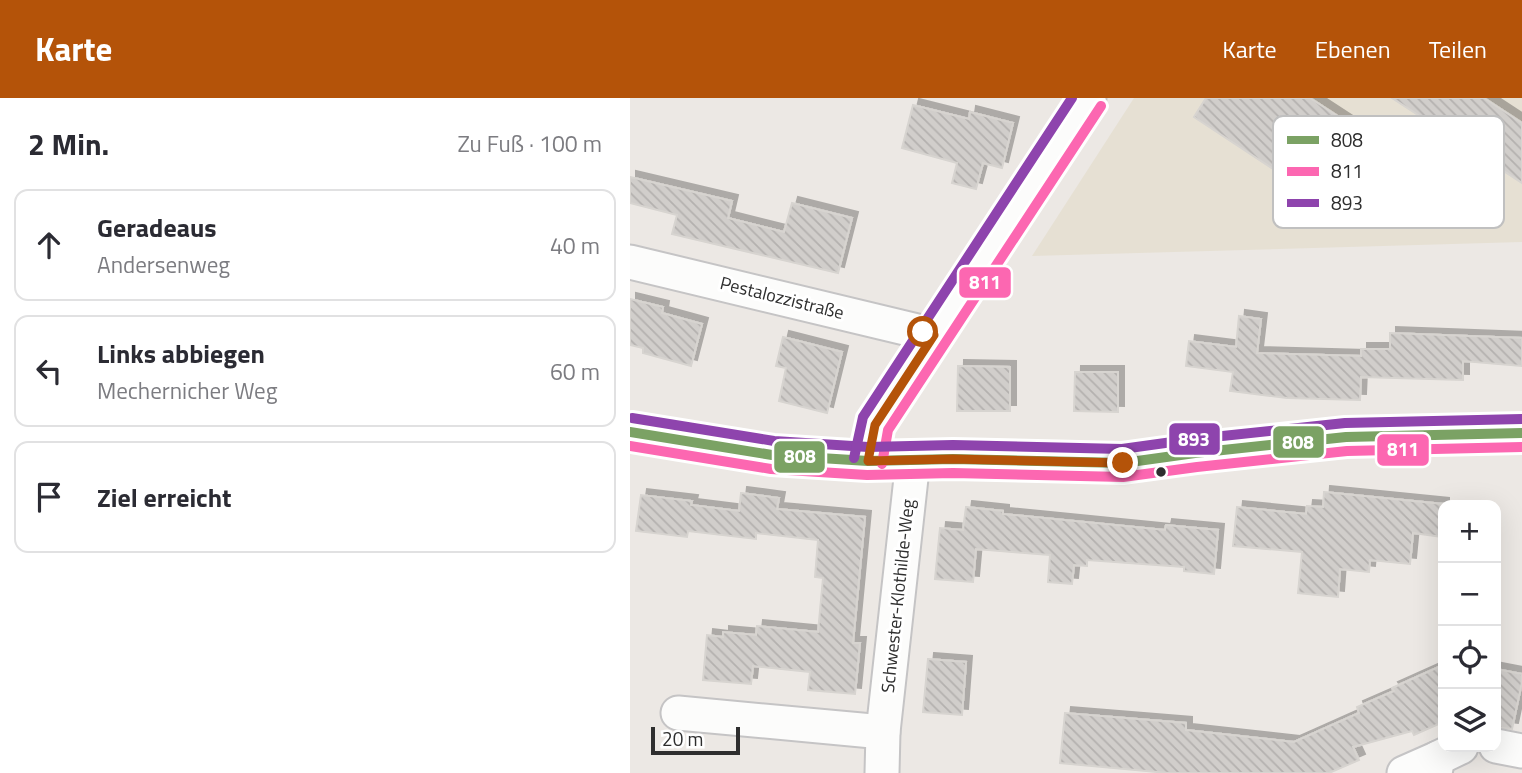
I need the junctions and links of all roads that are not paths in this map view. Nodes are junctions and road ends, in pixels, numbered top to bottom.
1 (1078, 100) edge
2 (630, 262) edge
3 (934, 335) junction
4 (630, 432) edge
5 (1522, 433) edge
6 (913, 460) junction
7 (868, 461) junction
8 (678, 713) dead end
9 (883, 732) junction
10 (1501, 747) edge
11 (1522, 751) edge
12 (1445, 759) edge
13 (882, 773) edge
14 (1404, 773) edge

1 - 3 street
2 - 3 street, Pestalozzistraße
3 - 7 street
4 - 7 street
5 - 6 street
6 - 7 street
6 - 9 street, Schwester-Klothilde-Weg
8 - 9 street
9 - 13 street, Schwester-Klothilde-Weg
10 - 11 street
12 - 14 street

